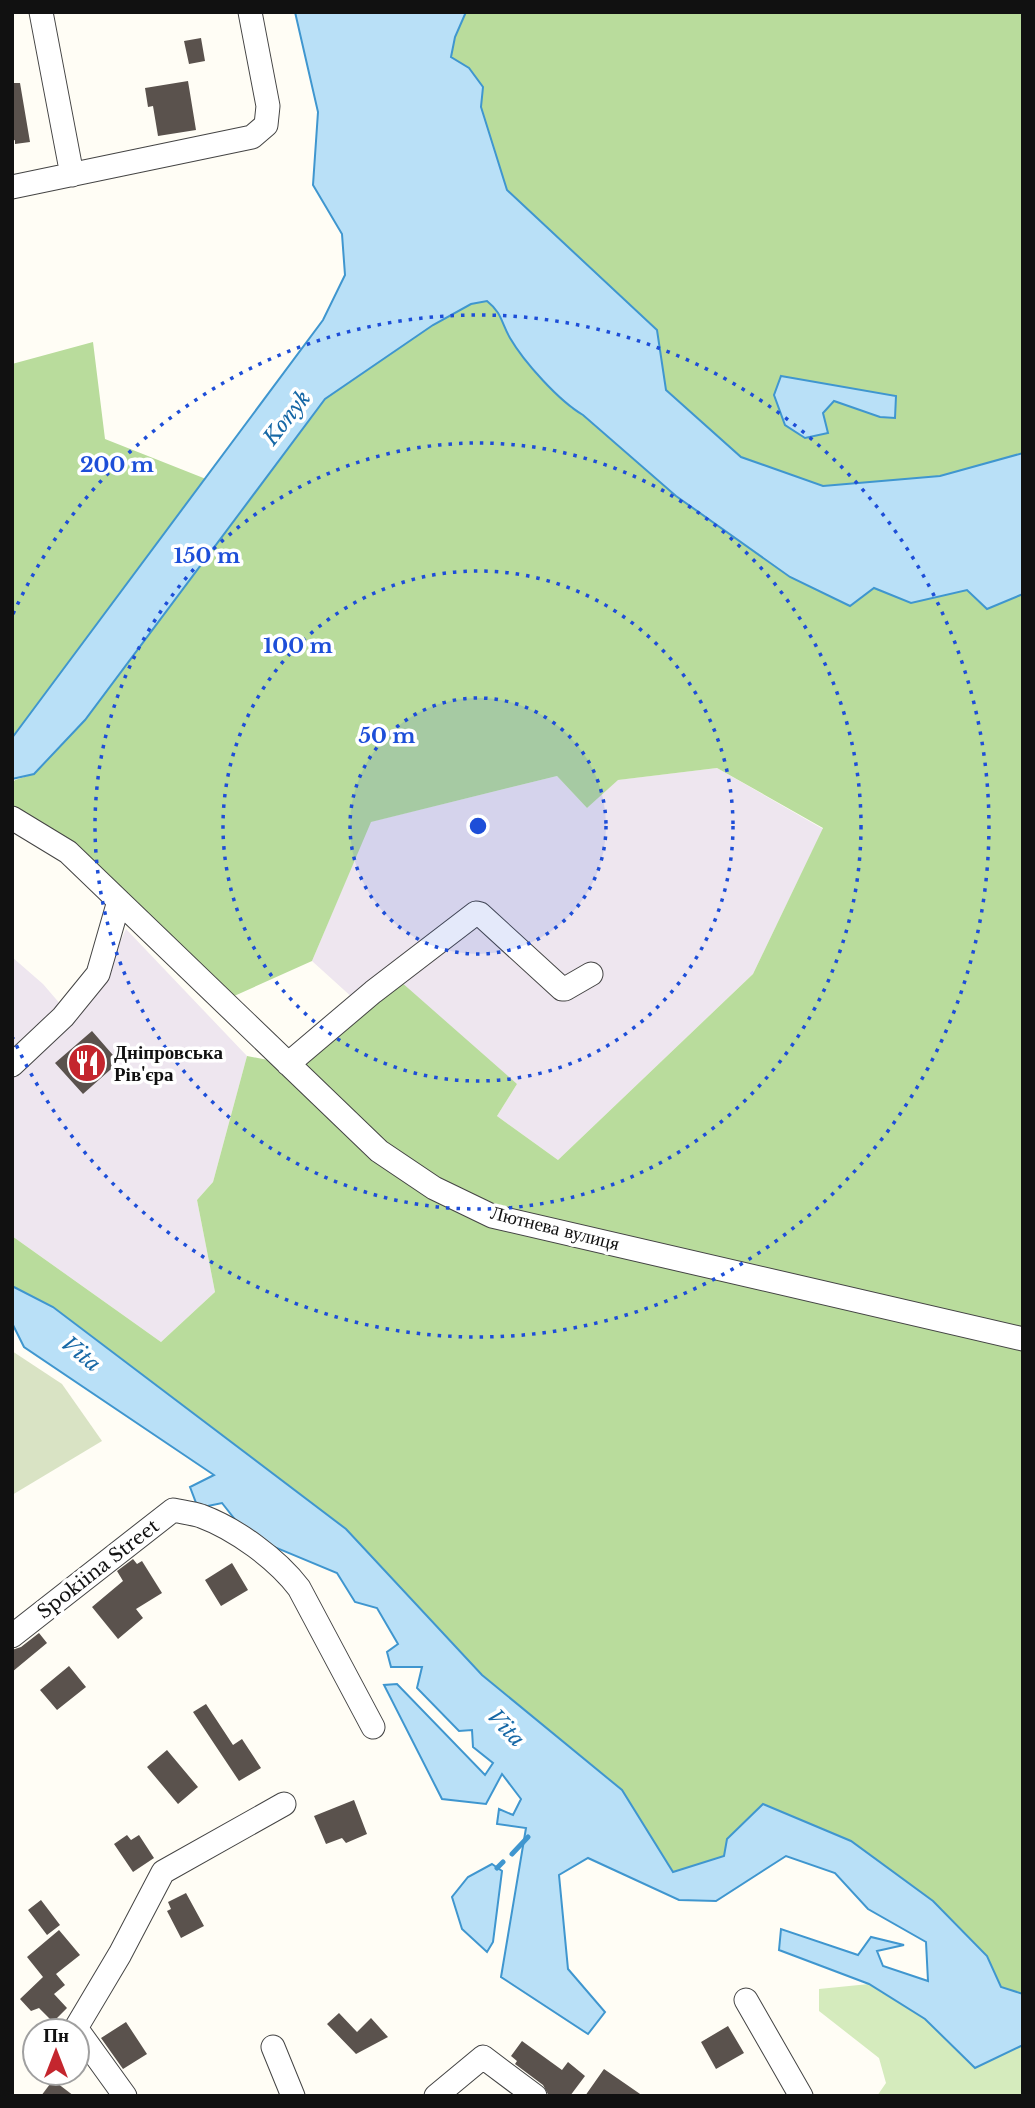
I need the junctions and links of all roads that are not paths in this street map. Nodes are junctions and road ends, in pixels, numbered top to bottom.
1 (41, 12) edge
2 (250, 12) edge
3 (72, 175) junction
4 (12, 187) edge
5 (12, 818) edge
6 (119, 901) junction
7 (591, 974) dead end
8 (288, 1064) junction
9 (12, 1065) edge
10 (1023, 1339) edge
11 (12, 1636) edge
12 (373, 1727) dead end
13 (284, 1804) dead end
14 (746, 2000) dead end
15 (273, 2047) dead end
16 (125, 2096) edge
17 (293, 2096) edge
18 (436, 2096) edge
19 (535, 2096) edge
20 (801, 2096) edge

1 - 3 street
2 - 3 street
3 - 4 street
5 - 6 street, Лютнева вулиця
6 - 8 street, Лютнева вулиця
6 - 9 street
7 - 8 street
8 - 10 street, Лютнева вулиця
11 - 12 street, Spokiina Street
13 - 16 street
14 - 20 street
15 - 17 street
18 - 19 street

